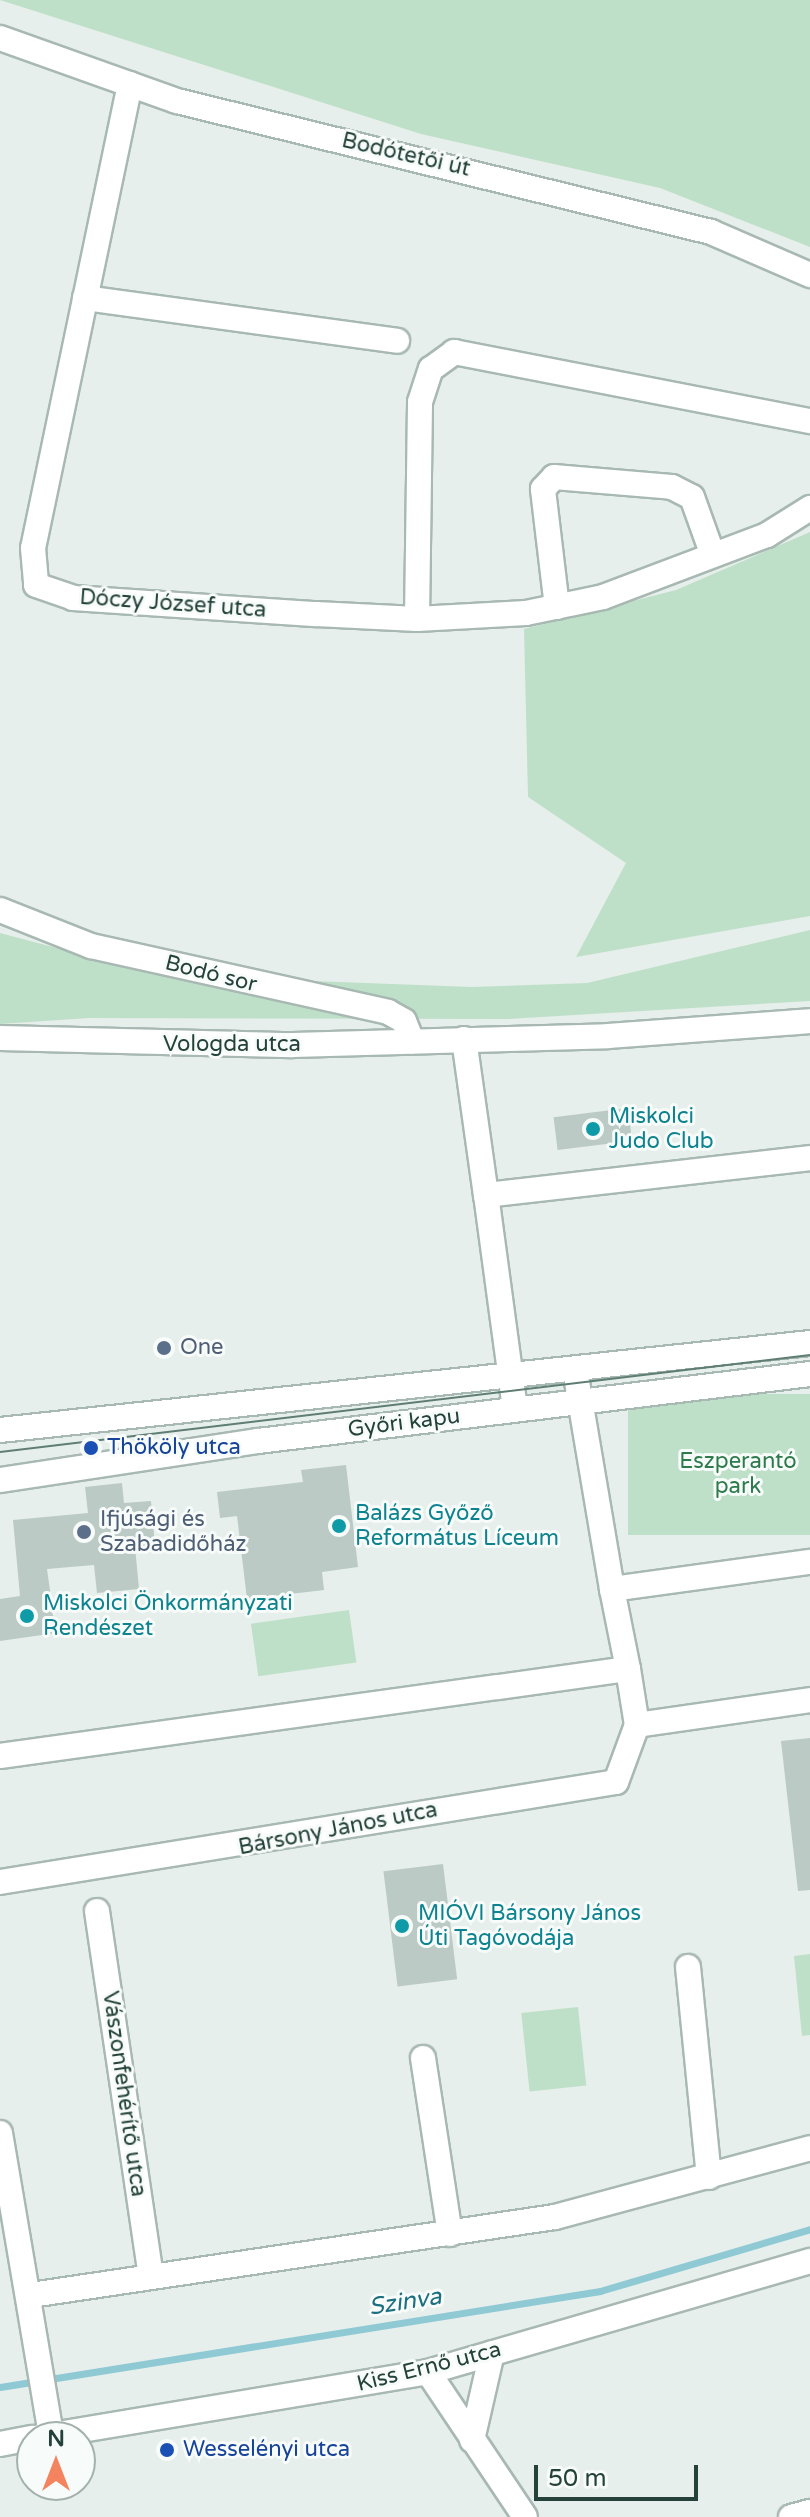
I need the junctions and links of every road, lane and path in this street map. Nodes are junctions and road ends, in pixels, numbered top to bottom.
1 (0, 38) edge
2 (130, 84) junction
3 (810, 275) edge
4 (85, 298) junction
5 (397, 341) dead end
6 (810, 421) edge
7 (810, 508) edge
8 (712, 553) junction
9 (557, 607) junction
10 (417, 619) junction
11 (0, 910) edge
12 (810, 1021) edge
13 (0, 1038) edge
14 (464, 1039) junction
15 (412, 1041) junction
16 (810, 1158) edge
17 (486, 1195) junction
18 (810, 1343) edge
19 (575, 1370) junction
20 (810, 1374) edge
21 (512, 1377) junction
22 (580, 1402) junction
23 (515, 1409) junction
24 (0, 1430) edge
25 (0, 1480) edge
26 (810, 1562) edge
27 (612, 1589) junction
28 (628, 1669) junction
29 (810, 1700) edge
30 (637, 1725) junction
31 (0, 1756) edge
32 (0, 1882) edge
33 (97, 1911) dead end
34 (688, 1967) dead end
35 (423, 2058) dead end
36 (1, 2145) edge
37 (810, 2148) edge
38 (709, 2177) junction
39 (450, 2234) junction
40 (810, 2261) edge
41 (151, 2276) junction
42 (31, 2295) junction
43 (492, 2353) junction
44 (428, 2372) junction
45 (43, 2421) edge
46 (96, 2428) edge
47 (472, 2440) junction
48 (810, 2512) edge
49 (525, 2517) edge
50 (791, 2517) edge

1 - 2 street, Bodótetői út
2 - 3 street, Bodótetői út
2 - 4 street, Dóczy József utca
4 - 5 street
4 - 10 street, Dóczy József utca
6 - 10 street
7 - 8 street, Dóczy József utca
8 - 9 street, Dóczy József utca
8 - 9 street
9 - 10 street, Dóczy József utca
11 - 15 street, Bodó sor
12 - 14 street, Vologda utca
13 - 15 street, Vologda utca
14 - 15 street, Vologda utca
14 - 17 street
16 - 17 street
17 - 21 street
18 - 19 street, Győri kapu
19 - 21 street, Győri kapu
19 - 22 street, Bársony János utca
20 - 22 street, Győri kapu
21 - 23 street
21 - 24 street, Győri kapu
22 - 23 street, Győri kapu
22 - 27 street, Bársony János utca
23 - 25 street, Győri kapu
26 - 27 street
27 - 28 street, Bársony János utca
28 - 30 street, Bársony János utca
28 - 31 street
29 - 30 street
30 - 32 street, Bársony János utca
33 - 41 street, Vászonfehérítő utca
34 - 38 street
35 - 39 street
36 - 42 street
37 - 38 street
38 - 39 street
39 - 41 street
40 - 43 street, Kiss Ernő utca
41 - 42 street
42 - 45 street
43 - 44 street, Kiss Ernő utca
43 - 47 street
44 - 46 street, Kiss Ernő utca
44 - 47 street
47 - 49 street
48 - 50 street

